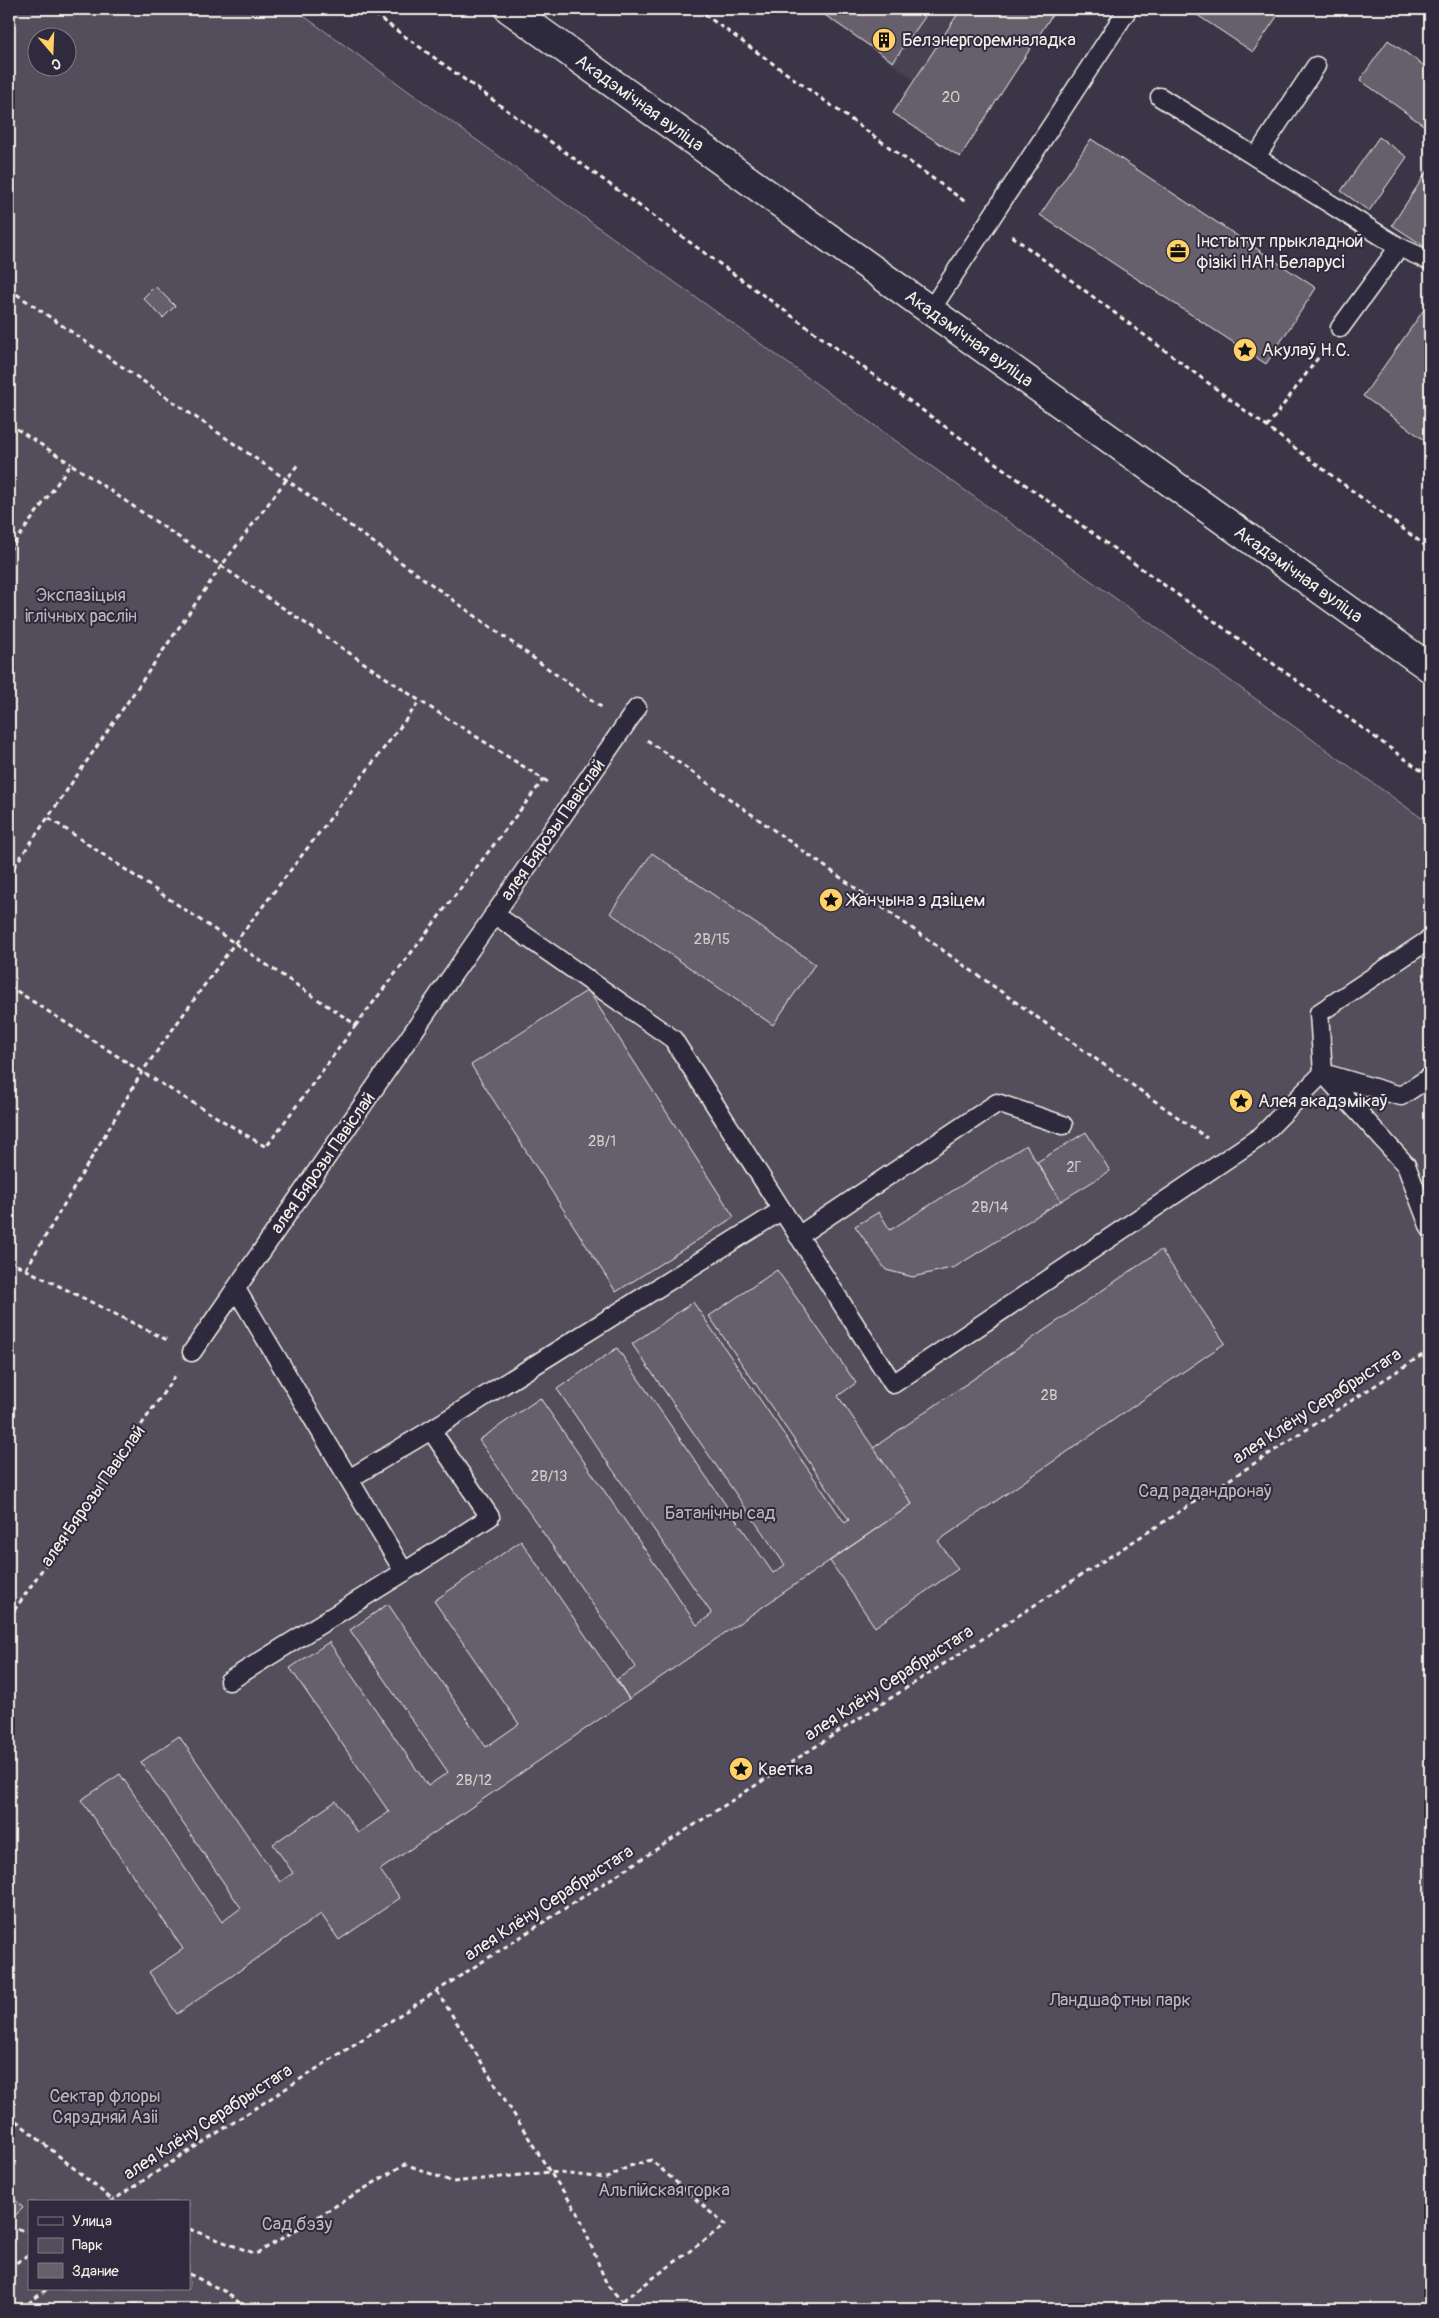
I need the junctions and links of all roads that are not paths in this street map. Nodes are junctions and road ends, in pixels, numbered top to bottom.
1 (509, 9) edge
2 (1128, 9) edge
3 (1316, 66) dead end
4 (1160, 97) dead end
5 (1256, 157) junction
6 (1399, 247) junction
7 (1430, 261) edge
8 (930, 311) junction
9 (1340, 328) road end
10 (1430, 668) edge
11 (638, 708) dead end
12 (494, 914) junction
13 (1430, 939) edge
14 (1322, 1073) junction
15 (1430, 1076) edge
16 (1063, 1125) dead end
17 (782, 1210) junction
18 (1430, 1228) edge
19 (798, 1236) junction
20 (236, 1289) junction
21 (192, 1352) road end
22 (431, 1430) junction
23 (349, 1479) junction
24 (404, 1572) junction
25 (229, 1681) dead end

1 - 8 main road, Акадэмічная вуліца
2 - 8 lane
3 - 5 lane
4 - 5 lane
5 - 6 lane
6 - 7 lane
6 - 9 lane
8 - 10 main road, Акадэмічная вуліца
11 - 12 lane, алея Бярозы Павіслай
12 - 17 lane
12 - 20 lane, алея Бярозы Павіслай
13 - 14 lane
14 - 15 lane
14 - 18 lane
14 - 19 lane
16 - 19 lane
17 - 19 lane
17 - 22 lane
20 - 21 lane, алея Бярозы Павіслай
20 - 23 lane
22 - 23 lane
22 - 24 lane
23 - 24 lane
24 - 25 lane

